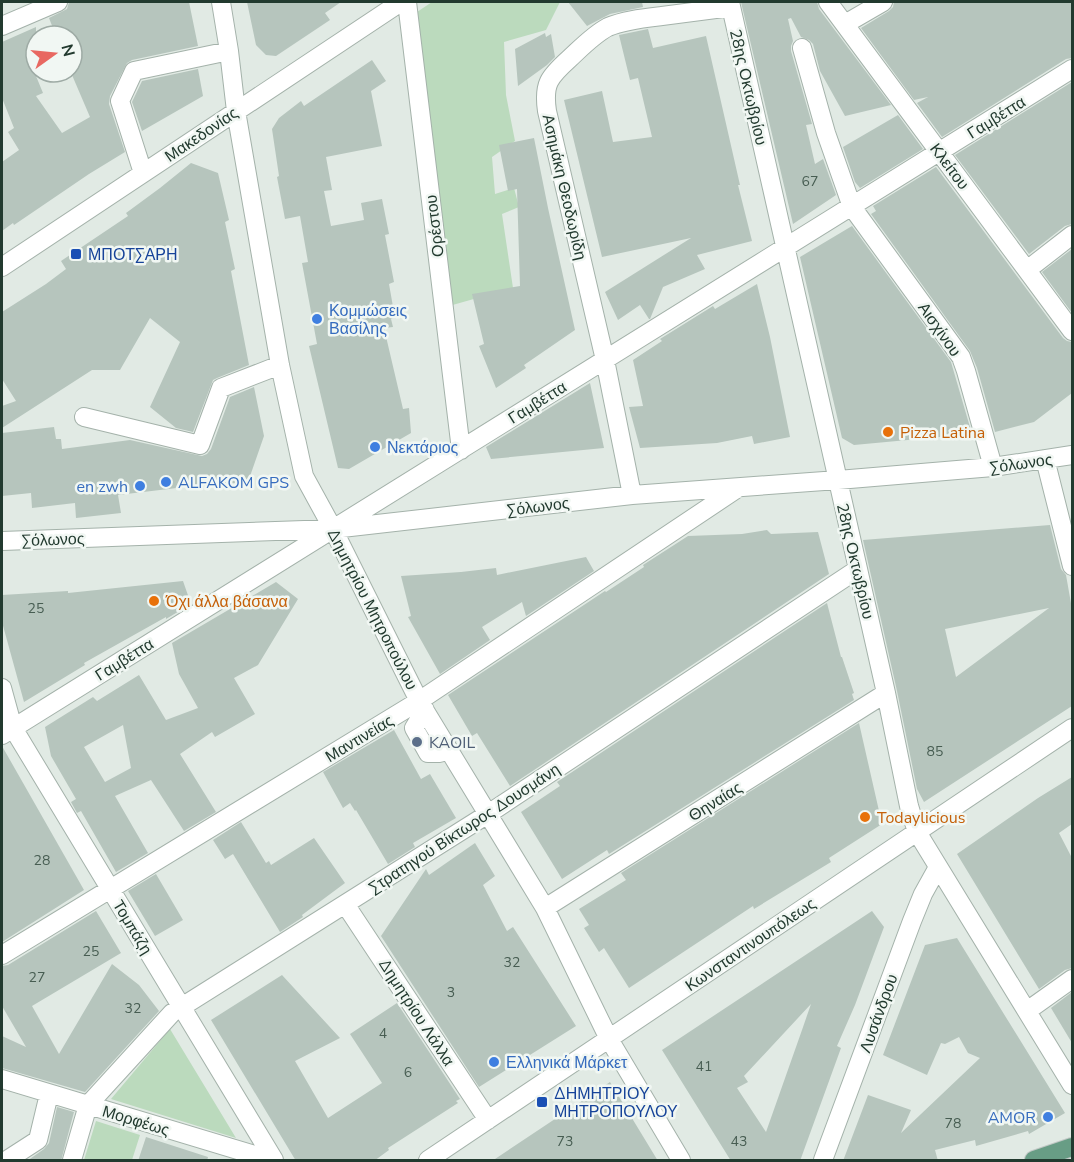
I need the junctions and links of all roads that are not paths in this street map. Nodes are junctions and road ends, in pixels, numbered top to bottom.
1 (58, 2) edge
2 (221, 2) edge
3 (400, 2) edge
4 (407, 2) edge
5 (828, 2) edge
6 (883, 2) edge
7 (730, 4) edge
8 (845, 24) junction
9 (2, 26) edge
10 (802, 48) dead end
11 (230, 51) junction
12 (1072, 69) edge
13 (236, 111) junction
14 (940, 152) junction
15 (143, 173) junction
16 (852, 207) junction
17 (1072, 235) edge
18 (785, 248) junction
19 (2, 267) edge
20 (1027, 270) junction
21 (1072, 331) edge
22 (605, 360) junction
23 (280, 365) junction
24 (84, 417) dead end
25 (461, 450) junction
26 (1072, 455) edge
27 (1045, 459) junction
28 (993, 467) junction
29 (838, 480) junction
30 (739, 487) junction
31 (632, 495) junction
32 (333, 530) junction
33 (2, 541) edge
34 (1072, 566) edge
35 (858, 569) junction
36 (2, 688) edge
37 (886, 693) junction
38 (422, 705) junction
39 (1072, 728) edge
40 (8, 732) edge
41 (440, 753) dead end
42 (488, 814) junction
43 (917, 832) junction
44 (938, 867) junction
45 (111, 890) junction
46 (345, 904) junction
47 (545, 908) junction
48 (2, 955) edge
49 (1072, 980) edge
50 (181, 1007) junction
51 (1027, 1011) junction
52 (609, 1039) junction
53 (2, 1078) edge
54 (1072, 1085) edge
55 (49, 1094) junction
56 (88, 1105) junction
57 (488, 1120) junction
58 (1072, 1147) edge
59 (7, 1161) edge
60 (72, 1161) edge
61 (272, 1161) edge
62 (428, 1161) edge
63 (681, 1161) edge
64 (823, 1161) edge
65 (1034, 1161) edge

1 - 9 street
2 - 11 street, Δημητρίου Μητροπούλου
3 - 13 street, Μακεδονίας
4 - 25 street, Ορέστου
5 - 8 street, Κλείτου
6 - 8 street
7 - 18 street, 28ης Οκτωβρίου
7 - 22 street, Ασημάκη Θεοδωρίδη
8 - 14 street, Κλείτου
10 - 16 street, Αισχίνου
11 - 13 street, Δημητρίου Μητροπούλου
11 - 15 street
12 - 14 street, Γαμβέττα
13 - 15 street, Μακεδονίας
13 - 23 street, Δημητρίου Μητροπούλου
14 - 16 street, Γαμβέττα
14 - 20 street, Κλείτου
15 - 19 street, Μακεδονίας
16 - 18 street, Γαμβέττα
16 - 28 street, Αισχίνου
17 - 20 street
18 - 22 street, Γαμβέττα
18 - 29 street, 28ης Οκτωβρίου
20 - 21 street, Κλείτου
22 - 25 street, Γαμβέττα
22 - 31 street, Ασημάκη Θεοδωρίδη
23 - 24 street
23 - 32 street, Δημητρίου Μητροπούλου
25 - 32 street, Γαμβέττα
26 - 27 street, Σόλωνος
27 - 28 street, Σόλωνος
27 - 34 street
28 - 29 street, Σόλωνος
29 - 30 street, Σόλωνος
29 - 35 street, 28ης Οκτωβρίου
30 - 31 street, Σόλωνος
30 - 38 street, Μαντινείας
31 - 32 street, Σόλωνος
32 - 33 street, Σόλωνος
32 - 38 street, Δημητρίου Μητροπούλου
32 - 40 street, Γαμβέττα
35 - 37 street, 28ης Οκτωβρίου
35 - 42 street, Στρατηγού Βίκτωρος Δουσμάνη
36 - 40 street, Τομπάζη
37 - 43 street, 28ης Οκτωβρίου
37 - 47 street, Θηναίας
38 - 41 street
38 - 42 street, Δημητρίου Μητροπούλου
38 - 45 street, Μαντινείας
39 - 43 street, Κωνσταντινουπόλεως
40 - 45 street, Τομπάζη
42 - 46 street, Στρατηγού Βίκτωρος Δουσμάνη
42 - 47 street, Δημητρίου Μητροπούλου
43 - 44 street, 28ης Οκτωβρίου
43 - 52 street, Κωνσταντινουπόλεως
44 - 51 street, 28ης Οκτωβρίου
44 - 64 street, Λυσάνδρου
45 - 48 street, Μαντινείας
45 - 50 street, Τομπάζη
46 - 50 street, Στρατηγού Βίκτωρος Δουσμάνη
46 - 57 street, Δημητρίου Λάλλα
47 - 52 street, Δημητρίου Μητροπούλου
49 - 51 street
50 - 56 street, Στρατηγού Βίκτωρος Δουσμάνη
50 - 61 street, Τομπάζη
51 - 54 street, 28ης Οκτωβρίου
52 - 57 street, Κωνσταντινουπόλεως
52 - 63 street, Δημητρίου Μητροπούλου
53 - 55 street, Μορφέως
55 - 56 street, Μορφέως
55 - 59 street
56 - 60 street
56 - 61 street, Μορφέως
57 - 62 street, Κωνσταντινουπόλεως
58 - 65 main road

